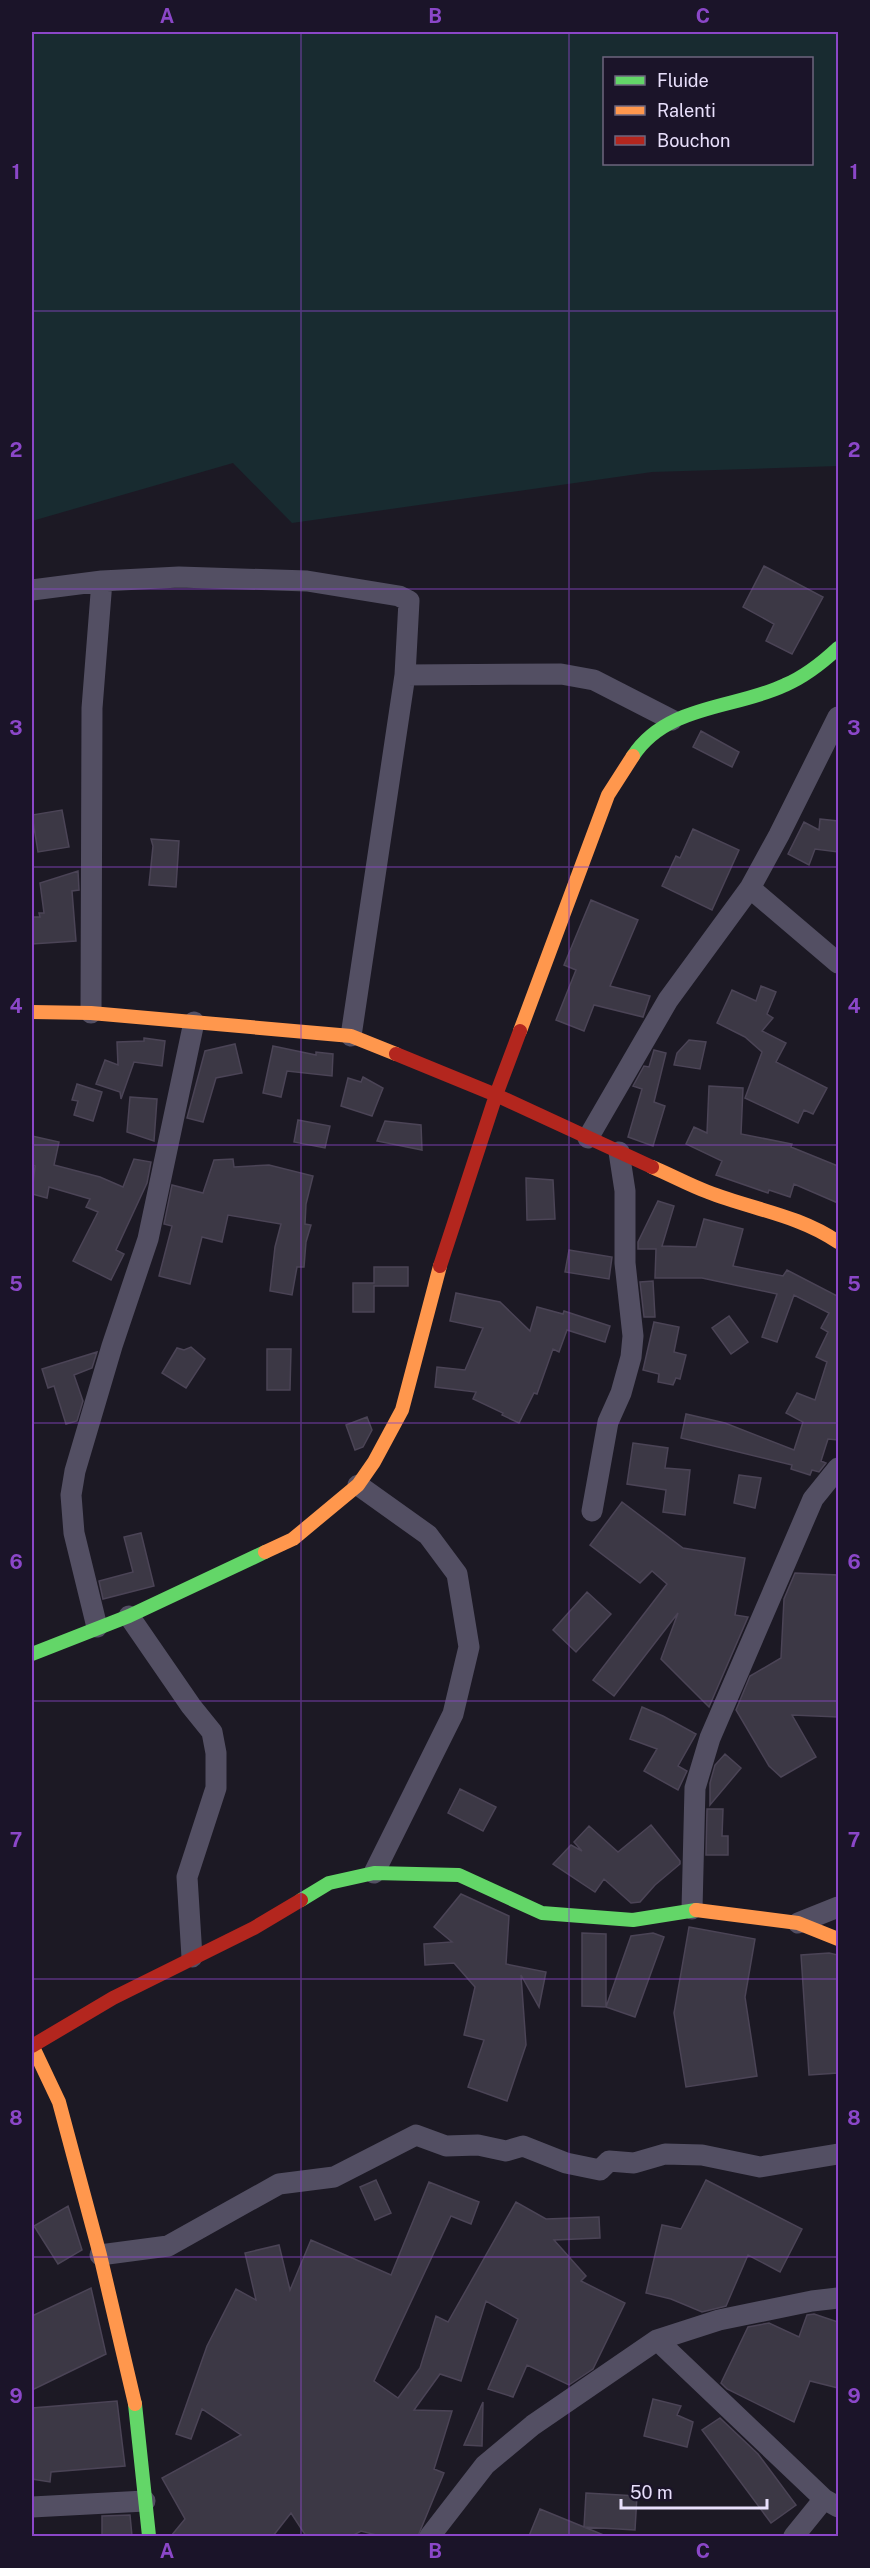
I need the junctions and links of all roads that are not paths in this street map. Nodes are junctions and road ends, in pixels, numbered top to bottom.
1 (102, 581) junction
2 (32, 590) edge
3 (838, 648) edge
4 (405, 675) junction
5 (838, 717) edge
6 (672, 720) junction
7 (750, 888) junction
8 (838, 963) edge
9 (32, 1012) edge
10 (91, 1013) junction
11 (194, 1022) junction
12 (351, 1036) junction
13 (496, 1095) junction
14 (588, 1138) junction
15 (619, 1152) junction
16 (838, 1242) edge
17 (838, 1468) edge
18 (358, 1485) junction
19 (592, 1511) dead end
20 (129, 1616) junction
21 (97, 1627) junction
22 (32, 1654) edge
23 (374, 1873) junction
24 (838, 1907) edge
25 (692, 1909) junction
26 (798, 1923) junction
27 (838, 1939) edge
28 (192, 1957) junction
29 (32, 2046) edge
30 (838, 2154) edge
31 (100, 2255) junction
32 (838, 2298) edge
33 (657, 2340) junction
34 (146, 2501) junction
35 (831, 2503) edge
36 (32, 2507) edge
37 (149, 2536) edge
38 (430, 2536) edge
39 (794, 2536) edge

1 - 2 street
1 - 4 street
1 - 10 street
3 - 6 street
4 - 6 street
4 - 12 street
5 - 7 street
6 - 13 street
7 - 8 street
7 - 14 street
9 - 10 street
10 - 11 street
11 - 12 street
11 - 21 street
12 - 13 street
13 - 14 street
13 - 18 street
14 - 15 street
15 - 16 street
15 - 19 street
17 - 25 street
18 - 20 street
18 - 23 street
20 - 21 street
20 - 28 street
21 - 22 street
23 - 25 street
23 - 28 street
24 - 26 street
25 - 26 street
26 - 27 street
28 - 29 street
29 - 31 street
30 - 31 street
31 - 34 street
32 - 33 street
33 - 35 street
33 - 38 street
34 - 36 street
34 - 37 street
35 - 39 street

